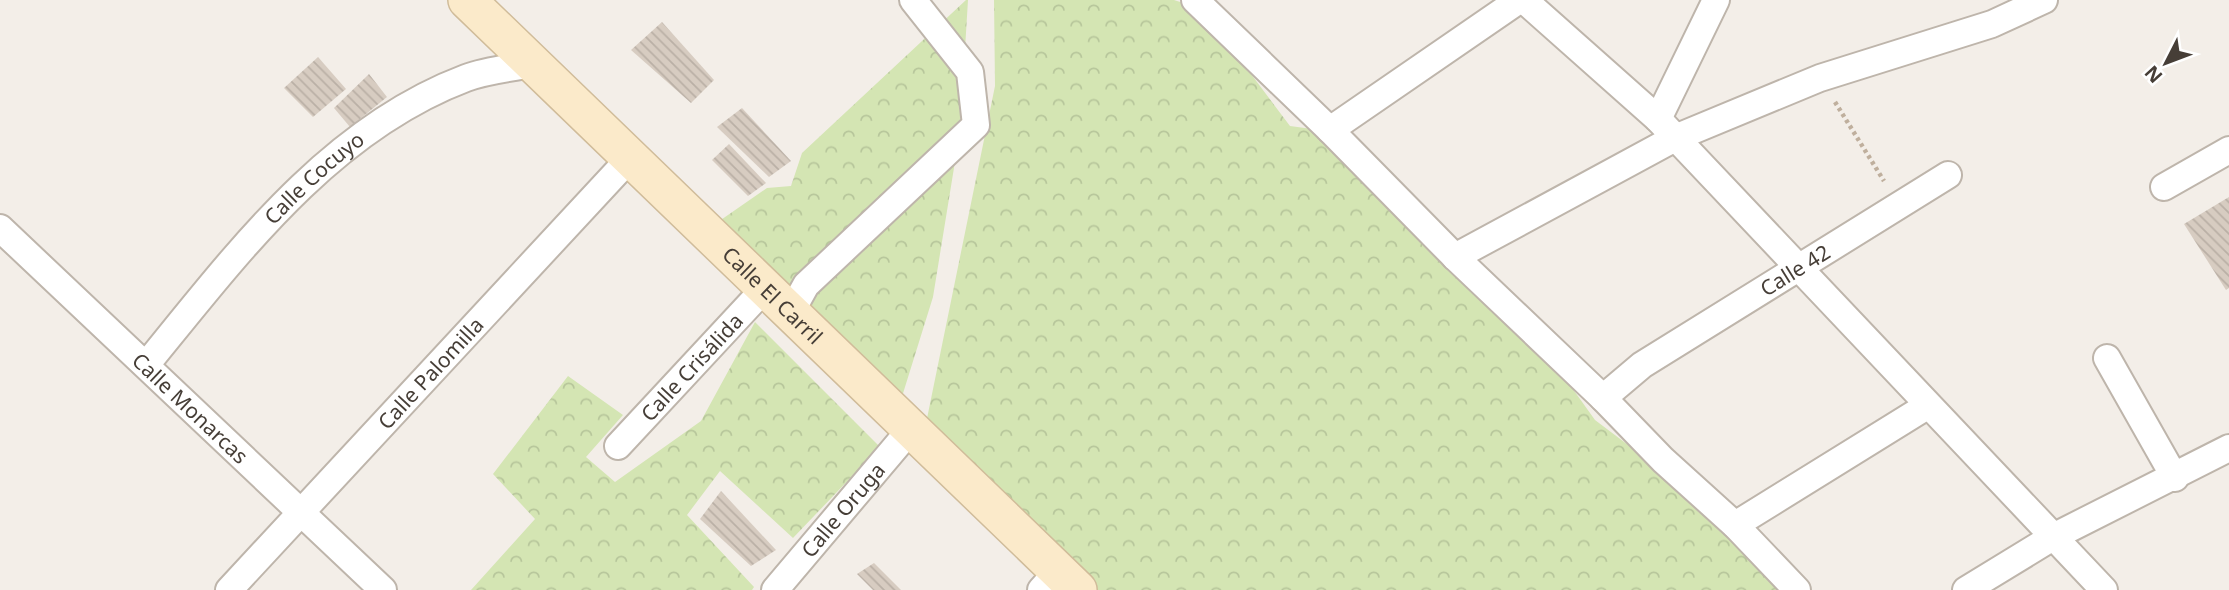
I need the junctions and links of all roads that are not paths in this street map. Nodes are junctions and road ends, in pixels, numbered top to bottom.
1 (467, 0) edge
2 (912, 0) edge
3 (1519, 0) edge
4 (1524, 0) edge
5 (1716, 0) edge
6 (2044, 0) edge
7 (1201, 2) edge
8 (533, 64) junction
9 (1667, 129) junction
10 (1330, 130) junction
11 (2229, 150) edge
12 (630, 158) junction
13 (1948, 175) dead end
14 (2164, 187) dead end
15 (0, 228) edge
16 (1455, 257) junction
17 (1797, 267) junction
18 (765, 288) junction
19 (791, 312) junction
20 (2107, 358) dead end
21 (146, 365) junction
22 (1603, 398) junction
23 (1927, 406) junction
24 (911, 429) junction
25 (618, 446) dead end
26 (2229, 448) edge
27 (2175, 478) junction
28 (301, 513) junction
29 (1735, 526) junction
30 (2053, 537) junction
31 (1059, 584) edge
32 (229, 590) edge
33 (383, 590) edge
34 (775, 590) edge
35 (1797, 590) edge
36 (1966, 590) edge
37 (2104, 590) edge

1 - 8 main road, Calle El Carril
2 - 19 street
3 - 10 street
4 - 9 street
5 - 9 street
6 - 9 street
7 - 10 street
8 - 12 main road, Calle El Carril
8 - 21 street, Calle Cocuyo
9 - 16 street
9 - 17 street
10 - 16 street
11 - 14 street
12 - 18 main road, Calle El Carril
12 - 28 street, Calle Palomilla
13 - 17 street, Calle 42
15 - 21 street, Calle Monarcas
16 - 22 street
17 - 22 street, Calle 42
17 - 23 street
18 - 19 main road, Calle El Carril
18 - 25 street, Calle Crisálida
19 - 24 main road, Calle El Carril
20 - 27 street
21 - 28 street, Calle Monarcas
22 - 29 street
23 - 29 street
23 - 30 street
24 - 31 main road, Calle El Carril
24 - 34 street, Calle Oruga
26 - 27 street
27 - 30 street
28 - 32 street, Calle Palomilla
28 - 33 street, Calle Monarcas
29 - 35 street
30 - 36 street
30 - 37 street

